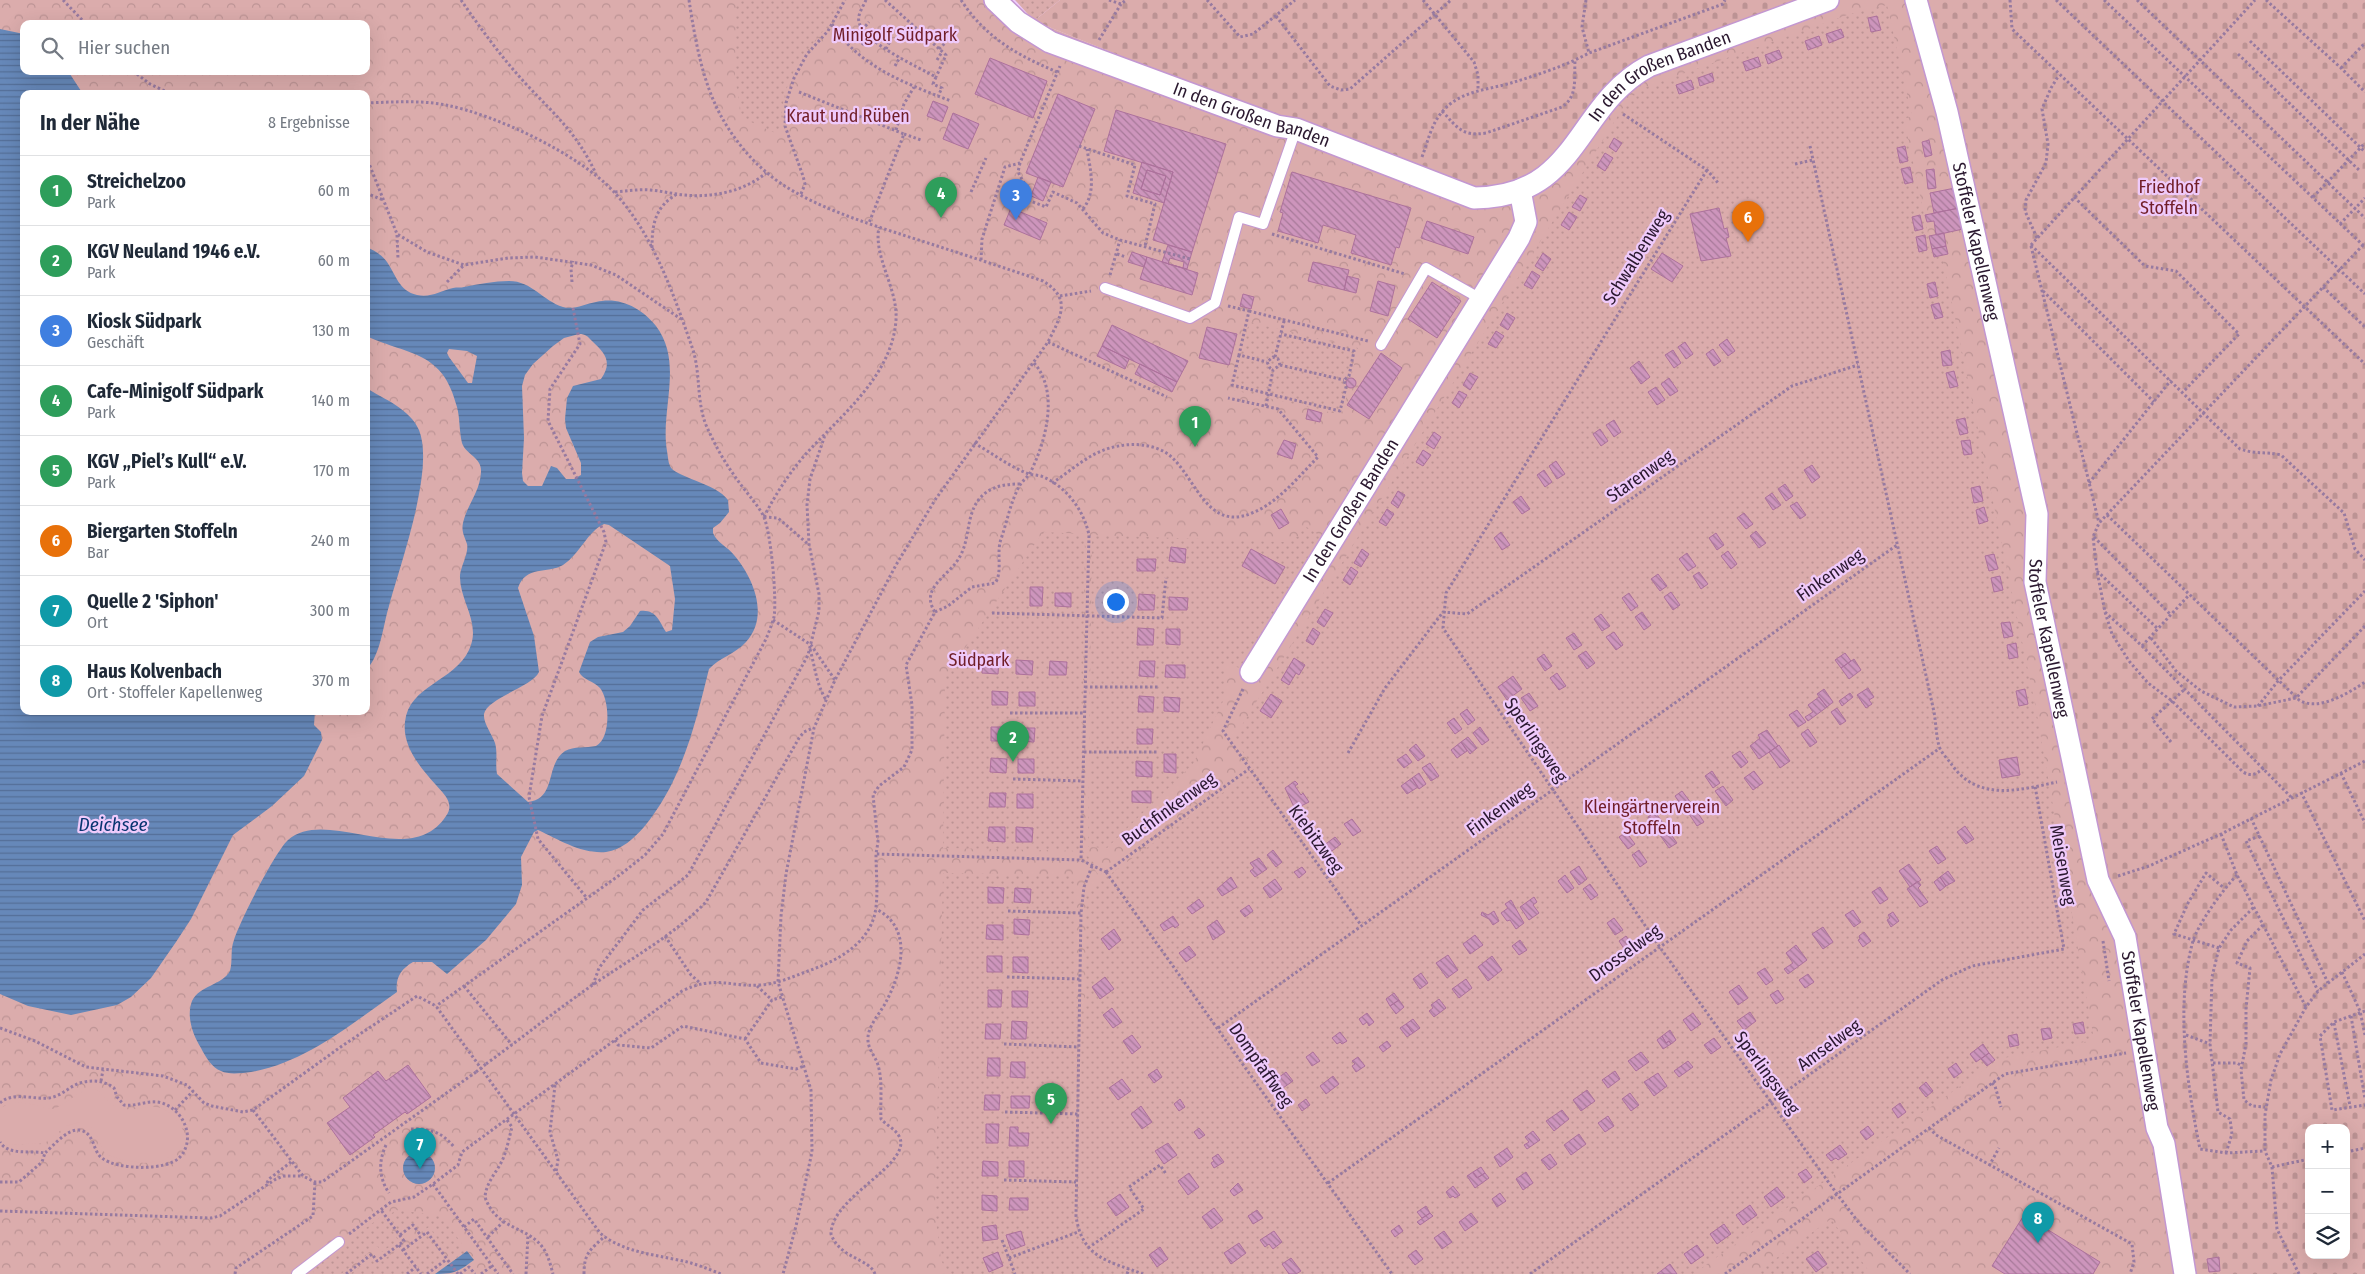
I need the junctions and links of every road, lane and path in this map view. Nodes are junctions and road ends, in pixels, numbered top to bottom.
1 (63, 0) edge
2 (461, 0) edge
3 (688, 0) edge
4 (845, 0) edge
5 (866, 0) edge
6 (887, 0) edge
7 (961, 0) edge
8 (995, 0) edge
9 (1109, 0) edge
10 (1126, 0) edge
11 (1207, 0) edge
12 (1295, 0) edge
13 (1423, 0) edge
14 (1451, 0) edge
15 (1586, 0) edge
16 (1725, 0) edge
17 (1828, 0) edge
18 (1916, 0) edge
19 (2010, 0) edge
20 (2056, 0) edge
21 (2104, 0) edge
22 (2137, 0) edge
23 (2255, 0) edge
24 (2266, 0) edge
25 (1121, 4) junction
26 (1435, 15) junction
27 (1276, 16) junction
28 (82, 20) edge
29 (869, 22) dead end
30 (832, 24) junction
31 (912, 25) junction
32 (862, 30) junction
33 (905, 32) dead end
34 (869, 36) junction
35 (890, 41) dead end
36 (2250, 41) dead end
37 (945, 43) dead end
38 (2365, 44) edge
39 (862, 46) dead end
40 (886, 49) junction
41 (939, 49) junction
42 (1068, 49) junction
43 (942, 52) junction
44 (1589, 53) junction
45 (2238, 54) dead end
46 (1089, 56) junction
47 (900, 57) junction
48 (937, 60) dead end
49 (2200, 60) junction
50 (1575, 61) junction
51 (895, 66) dead end
52 (2341, 68) junction
53 (1058, 72) junction
54 (138, 75) edge
55 (2059, 75) junction
56 (2184, 76) junction
57 (936, 77) junction
58 (914, 87) junction
59 (163, 90) edge
60 (1478, 90) junction
61 (799, 92) dead end
62 (2365, 92) edge
63 (938, 96) junction
64 (2162, 101) junction
65 (951, 102) dead end
66 (1606, 102) junction
67 (370, 103) edge
68 (1442, 111) junction
69 (1296, 129) junction
70 (896, 130) junction
71 (904, 134) junction
72 (2127, 139) junction
73 (921, 140) dead end
74 (2365, 143) edge
75 (1079, 146) dead end
76 (1810, 146) dead end
77 (2361, 147) junction
78 (1087, 149) junction
79 (2365, 152) edge
80 (986, 158) dead end
81 (1813, 160) junction
82 (2348, 160) junction
83 (1020, 163) junction
84 (1795, 164) dead end
85 (370, 166) edge
86 (1707, 170) junction
87 (2360, 171) dead end
88 (766, 173) junction
89 (596, 174) junction
90 (1414, 174) junction
91 (2328, 182) junction
92 (1719, 184) dead end
93 (1520, 190) junction
94 (614, 192) junction
95 (971, 192) dead end
96 (678, 194) junction
97 (801, 194) junction
98 (370, 195) edge
99 (2074, 197) junction
100 (2313, 197) junction
101 (2365, 198) edge
102 (383, 200) junction
103 (2355, 208) junction
104 (1083, 209) junction
105 (2365, 218) edge
106 (869, 223) junction
107 (1263, 224) junction
108 (2340, 224) junction
109 (879, 227) junction
110 (397, 234) junction
111 (2037, 238) junction
112 (1120, 240) junction
113 (2031, 245) junction
114 (2364, 245) edge
115 (1145, 246) junction
116 (652, 249) junction
117 (1117, 254) junction
118 (1126, 257) dead end
119 (398, 259) dead end
120 (1190, 259) dead end
121 (981, 260) junction
122 (573, 261) junction
123 (464, 265) junction
124 (2339, 270) junction
125 (1420, 278) junction
126 (447, 282) dead end
127 (572, 282) dead end
128 (2323, 287) junction
129 (1106, 288) junction
130 (2042, 290) junction
131 (2365, 294) edge
132 (1060, 296) junction
133 (1481, 299) junction
134 (1215, 303) junction
135 (2304, 307) junction
136 (573, 308) dead end
137 (1250, 311) junction
138 (681, 320) junction
139 (1284, 321) junction
140 (2365, 327) edge
141 (1281, 334) junction
142 (1604, 334) joint
143 (1048, 342) junction
144 (1381, 345) joint
145 (1239, 355) junction
146 (1276, 357) junction
147 (1033, 362) junction
148 (1267, 362) junction
149 (2365, 364) edge
150 (1280, 365) junction
151 (1858, 365) junction
152 (1274, 370) junction
153 (1344, 380) junction
154 (2171, 380) junction
155 (2183, 392) junction
156 (1268, 394) junction
157 (1167, 397) dead end
158 (1228, 398) dead end
159 (2154, 402) junction
160 (1266, 406) junction
161 (2204, 412) junction
162 (825, 435) junction
163 (974, 443) junction
164 (1029, 474) junction
165 (1052, 483) junction
166 (2089, 483) junction
167 (1020, 484) junction
168 (2106, 515) junction
169 (764, 516) junction
170 (2099, 523) junction
171 (2094, 537) junction
172 (809, 544) junction
173 (1897, 546) junction
174 (2365, 560) edge
175 (2097, 571) junction
176 (1166, 578) dead end
177 (2365, 591) edge
178 (2189, 595) junction
179 (935, 612) junction
180 (1443, 612) junction
181 (2105, 612) junction
182 (992, 613) dead end
183 (1086, 615) junction
184 (2171, 615) junction
185 (773, 620) junction
186 (2365, 626) edge
187 (2158, 629) junction
188 (2151, 638) junction
189 (2142, 646) junction
190 (811, 647) junction
191 (1251, 672) joint
192 (835, 680) junction
193 (2278, 681) junction
194 (2365, 682) edge
195 (1085, 687) junction
196 (1159, 687) dead end
197 (2185, 689) junction
198 (2296, 698) junction
199 (826, 700) junction
200 (2172, 701) junction
201 (2257, 706) junction
202 (1010, 713) dead end
203 (1084, 713) junction
204 (814, 728) junction
205 (2171, 742) dead end
206 (1940, 748) junction
207 (1084, 752) junction
208 (1158, 752) dead end
209 (1348, 753) dead end
210 (2365, 761) edge
211 (2264, 768) junction
212 (1249, 769) junction
213 (2340, 773) junction
214 (2076, 778) junction
215 (1013, 779) dead end
216 (1083, 781) junction
217 (2035, 786) junction
218 (1552, 788) junction
219 (2302, 792) junction
220 (2291, 797) junction
221 (2252, 818) junction
222 (2365, 823) edge
223 (2221, 834) junction
224 (2260, 836) junction
225 (876, 854) junction
226 (1081, 860) junction
227 (1092, 866) junction
228 (1106, 872) junction
229 (2237, 875) junction
230 (2098, 880) junction
231 (2225, 888) junction
232 (586, 897) junction
233 (2254, 908) junction
234 (876, 909) junction
235 (1008, 911) dead end
236 (1081, 913) junction
237 (2365, 921) edge
238 (1361, 925) junction
239 (2263, 925) junction
240 (664, 936) junction
241 (2193, 940) junction
242 (1659, 946) junction
243 (2219, 948) junction
244 (2064, 949) joint
245 (2365, 954) edge
246 (2342, 972) junction
247 (1007, 978) dead end
248 (1080, 979) junction
249 (778, 982) junction
250 (2328, 983) junction
251 (701, 984) junction
252 (593, 985) junction
253 (464, 986) junction
254 (758, 986) junction
255 (2318, 991) junction
256 (782, 997) junction
257 (772, 1000) junction
258 (436, 1006) junction
259 (2306, 1007) junction
260 (2360, 1011) junction
261 (2365, 1011) edge
262 (2351, 1016) junction
263 (2334, 1022) junction
264 (0, 1028) edge
265 (1218, 1028) junction
266 (2186, 1035) junction
267 (2365, 1035) edge
268 (745, 1039) junction
269 (615, 1040) junction
270 (1004, 1044) dead end
271 (2210, 1044) junction
272 (512, 1045) junction
273 (1078, 1047) junction
274 (2144, 1050) junction
275 (2213, 1063) junction
276 (804, 1066) junction
277 (2242, 1066) junction
278 (103, 1070) junction
279 (100, 1081) junction
280 (1992, 1083) junction
281 (555, 1084) junction
282 (193, 1091) junction
283 (2365, 1099) edge
284 (1, 1101) edge
285 (1772, 1103) junction
286 (2365, 1105) edge
287 (2350, 1106) junction
288 (2001, 1107) dead end
289 (2266, 1107) junction
290 (175, 1110) junction
291 (252, 1110) junction
292 (1005, 1112) dead end
293 (515, 1114) junction
294 (1078, 1114) junction
295 (507, 1120) junction
296 (1929, 1128) junction
297 (411, 1129) dead end
298 (0, 1142) edge
299 (386, 1145) dead end
300 (454, 1147) dead end
301 (1999, 1148) dead end
302 (2365, 1148) edge
303 (2265, 1151) junction
304 (2350, 1151) edge
305 (45, 1153) junction
306 (2226, 1153) junction
307 (2305, 1160) edge
308 (291, 1162) junction
309 (1989, 1166) junction
310 (2272, 1167) junction
311 (556, 1173) junction
312 (1166, 1174) dead end
313 (303, 1176) junction
314 (1004, 1180) dead end
315 (0, 1182) edge
316 (315, 1182) junction
317 (1076, 1182) junction
318 (1328, 1183) junction
319 (267, 1184) junction
320 (433, 1184) junction
321 (389, 1193) dead end
322 (1837, 1194) junction
323 (381, 1210) junction
324 (0, 1211) edge
325 (503, 1222) junction
326 (464, 1227) junction
327 (1078, 1232) junction
328 (400, 1235) junction
329 (528, 1235) junction
330 (421, 1236) junction
331 (605, 1236) junction
332 (488, 1237) junction
333 (1002, 1240) dead end
334 (339, 1242) joint
335 (399, 1245) junction
336 (1088, 1248) junction
337 (403, 1250) junction
338 (1009, 1258) junction
339 (447, 1259) junction
340 (492, 1266) junction
341 (416, 1267) junction
342 (1129, 1269) junction
343 (235, 1274) edge
344 (296, 1274) edge
345 (346, 1274) edge
346 (407, 1274) edge
347 (421, 1274) edge
348 (427, 1274) edge
349 (458, 1274) edge
350 (475, 1274) edge
351 (481, 1274) edge
352 (498, 1274) edge
353 (513, 1274) edge
354 (526, 1274) edge
355 (553, 1274) edge
356 (584, 1274) edge
357 (720, 1274) edge
358 (783, 1274) edge
359 (875, 1274) edge
360 (1015, 1274) edge
361 (1127, 1274) edge
362 (1143, 1274) edge
363 (1392, 1274) edge
364 (1530, 1274) edge
365 (1725, 1274) edge
366 (1910, 1274) edge
367 (2130, 1274) edge
368 (2185, 1274) edge
369 (2299, 1274) edge

1 - 28 path
2 - 89 path
3 - 88 path
4 - 30 path
5 - 32 path
6 - 31 path
7 - 53 path
8 - 42 street, In den Großen Banden
9 - 25 path
10 - 25 path
11 - 27 path
12 - 27 path
13 - 26 path
14 - 26 path
15 - 44 path
16 - 44 path
17 - 66 street, In den Großen Banden
18 - 214 street, Stoffeler Kapellenweg
19 - 55 path
20 - 64 path
21 - 56 path
22 - 49 path
23 - 49 path
24 - 52 path
25 - 46 path
26 - 27 path
26 - 60 path
29 - 32 path
30 - 58 path
30 - 97 path
31 - 33 path
31 - 41 path
32 - 34 path
34 - 39 path
34 - 40 path
35 - 40 path
36 - 77 path
37 - 41 path
38 - 52 path
40 - 47 path
41 - 43 path
42 - 46 street, In den Großen Banden
42 - 53 path
43 - 48 path
43 - 57 path
44 - 50 path
45 - 82 path
46 - 69 street, In den Großen Banden
47 - 51 path
47 - 57 path
49 - 56 path
49 - 91 path
50 - 60 path
50 - 68 path
52 - 62 path
53 - 83 path
54 - 59 path
55 - 72 path
55 - 111 path
56 - 64 path
56 - 100 path
57 - 63 path
58 - 63 path
58 - 70 path
60 - 68 path
61 - 70 path
63 - 65 path
64 - 72 path
64 - 124 path
66 - 86 path
66 - 93 street, In den Großen Banden
67 - 89 path
68 - 90 path
69 - 90 street, In den Großen Banden
69 - 107 lane
70 - 71 path
71 - 73 path
71 - 106 path
72 - 99 path
72 - 135 path
74 - 77 path
75 - 78 path
76 - 81 path
77 - 79 path
77 - 82 path
78 - 104 path
78 - 115 path
80 - 95 path
81 - 84 path
81 - 151 path
82 - 87 path
82 - 91 path
83 - 104 path
83 - 121 path
85 - 102 path
86 - 92 path
86 - 142 path, Schwalbenweg
88 - 96 path
88 - 97 path
89 - 94 path
90 - 93 street, In den Großen Banden
91 - 100 path
91 - 103 path
93 - 133 street, In den Großen Banden
94 - 96 path
94 - 116 path
96 - 116 path
97 - 106 path
98 - 102 path
99 - 111 path
99 - 155 path
100 - 108 path
101 - 103 path
102 - 110 path
103 - 105 path
103 - 108 path
104 - 112 path
106 - 109 path
107 - 125 path
107 - 134 lane
108 - 114 path
109 - 121 path
109 - 162 path
110 - 119 path
110 - 123 path
111 - 113 path
112 - 115 path
112 - 117 path
113 - 130 path
113 - 154 path
114 - 124 path
115 - 120 path
116 - 138 path
117 - 118 path
117 - 129 path
121 - 132 path
122 - 123 path
122 - 127 path
122 - 138 path
123 - 126 path
124 - 128 path
124 - 131 path
125 - 133 lane
125 - 144 lane
128 - 135 path
128 - 140 path
129 - 132 path
129 - 134 lane
130 - 159 path
130 - 166 path
132 - 143 path
133 - 191 street, In den Großen Banden
134 - 137 path
135 - 149 path
135 - 161 path
136 - 232 path
137 - 139 path
137 - 145 path
138 - 169 path
139 - 141 path
139 - 144 path
141 - 146 path
141 - 153 path
142 - 180 path, Sperlingsweg
143 - 147 path
143 - 157 path
145 - 148 path
145 - 156 path
146 - 148 path
146 - 150 path
147 - 163 path
147 - 164 path
148 - 152 path
150 - 152 path
150 - 153 path
151 - 173 path
151 - 180 path, Starenweg
152 - 156 path
153 - 156 path
154 - 155 path
154 - 159 path
155 - 161 path
156 - 160 path
158 - 160 path
159 - 166 path
160 - 165 path
161 - 168 path
161 - 174 path
162 - 169 path
162 - 172 path
163 - 164 path
163 - 192 path
164 - 165 path
164 - 167 path
165 - 183 path
166 - 170 path
167 - 179 path
167 - 179 path
168 - 170 path
168 - 178 path
169 - 172 path
169 - 185 path
170 - 171 path
171 - 175 path
171 - 184 path
172 - 190 path
173 - 206 path
173 - 218 path, Finkenweg
175 - 181 path
175 - 187 path
176 - 183 path
177 - 193 path
178 - 184 path
178 - 193 path
179 - 225 path
180 - 209 path
180 - 218 path, Sperlingsweg
181 - 189 path
181 - 200 path
182 - 183 path
183 - 195 path
184 - 187 path
185 - 190 path
185 - 232 path
186 - 198 path
187 - 188 path
188 - 189 path
188 - 201 path
189 - 197 path
190 - 192 path
190 - 199 path
190 - 252 path
191 - 212 path, Kiebitzweg
192 - 199 path
193 - 198 path
193 - 201 path
194 - 198 path
195 - 196 path
195 - 203 path
197 - 200 path
197 - 211 path
198 - 201 path
199 - 204 path
200 - 205 path
200 - 211 path
202 - 203 path
203 - 207 path
204 - 240 path
204 - 249 path
206 - 217 path
206 - 242 path, Drosselweg
207 - 208 path
207 - 216 path
210 - 213 path
211 - 220 path
212 - 228 path, Buchfinkenweg
212 - 238 path, Kiebitzweg
213 - 219 path
213 - 222 path
214 - 217 path
214 - 230 street, Stoffeler Kapellenweg
215 - 216 path
216 - 226 path
217 - 244 path, Meisenweg
218 - 238 path, Finkenweg
218 - 242 path, Sperlingsweg
219 - 220 path
219 - 237 path
220 - 221 path
221 - 223 path
221 - 224 path
223 - 229 path
223 - 230 path
224 - 250 path
224 - 255 path
225 - 226 path
225 - 234 path
226 - 227 path
227 - 228 path
227 - 236 path
228 - 265 path, Dompfaffweg
229 - 231 path
229 - 233 path
230 - 274 street, Stoffeler Kapellenweg
231 - 241 path
231 - 241 path
232 - 253 path
233 - 239 path
233 - 243 path
234 - 249 path
234 - 359 path
235 - 236 path
236 - 248 path
238 - 265 path, Finkenweg
239 - 259 path
239 - 277 path
240 - 251 path
240 - 252 path
241 - 243 path
241 - 266 path
242 - 285 path, Sperlingsweg
242 - 318 path, Drosselweg
243 - 271 path
244 - 285 path, Amselweg
245 - 246 path
246 - 250 path
246 - 260 path
247 - 248 path
248 - 273 path
249 - 254 path
249 - 256 path
250 - 255 path
251 - 254 path
251 - 269 path
252 - 272 path
253 - 258 path
253 - 272 path
254 - 257 path
255 - 259 path
256 - 257 path
256 - 276 path
257 - 268 path
258 - 291 path
258 - 293 path
259 - 289 path
260 - 261 path
260 - 262 path
260 - 267 path
262 - 263 path
262 - 283 path
263 - 287 path
263 - 287 path
264 - 278 path
265 - 318 path, Dompfaffweg
266 - 271 path
266 - 306 path
268 - 269 path
268 - 276 path
269 - 281 path
270 - 273 path
271 - 275 path
272 - 316 path, bridge
273 - 294 path
274 - 280 path
274 - 368 street, Stoffeler Kapellenweg
275 - 277 path
275 - 306 path
276 - 358 path
277 - 289 path
278 - 279 path
278 - 282 path
279 - 284 path
279 - 290 path
280 - 288 path
280 - 296 path
281 - 293 path
281 - 311 path
282 - 290 path
282 - 291 path
285 - 322 path, Sperlingsweg
285 - 364 path, Amselweg
286 - 287 path
289 - 303 path
290 - 305 path
291 - 308 path
292 - 294 path
293 - 295 path
293 - 311 path
294 - 317 path
295 - 320 path
295 - 325 path
296 - 309 path
296 - 322 path
297 - 300 path
298 - 305 path
299 - 321 path
301 - 309 path
302 - 304 path
303 - 306 path
303 - 310 path
305 - 315 path
307 - 310 path
308 - 313 path
308 - 319 path
309 - 367 path
310 - 369 path
311 - 331 path
312 - 336 path
313 - 316 path
313 - 319 path
314 - 317 path
316 - 343 path
317 - 327 path
318 - 363 path, Dompfaffweg
319 - 324 path
320 - 323 path
320 - 326 path
322 - 365 path
322 - 366 path, Sperlingsweg
323 - 328 path
323 - 334 path
325 - 329 path
325 - 332 path
326 - 332 path
326 - 340 path
327 - 336 path
327 - 338 path
328 - 330 path
328 - 335 path
329 - 354 path
329 - 355 path
330 - 337 path
330 - 339 path
331 - 356 path
331 - 357 path
332 - 353 path
333 - 338 path
334 - 344 lane
335 - 337 path
335 - 345 path
336 - 342 path
337 - 341 path
338 - 360 path
339 - 348 path
339 - 349 path
340 - 351 path
340 - 352 path
341 - 346 path
341 - 347 path
342 - 361 path
342 - 362 path
349 - 350 path

